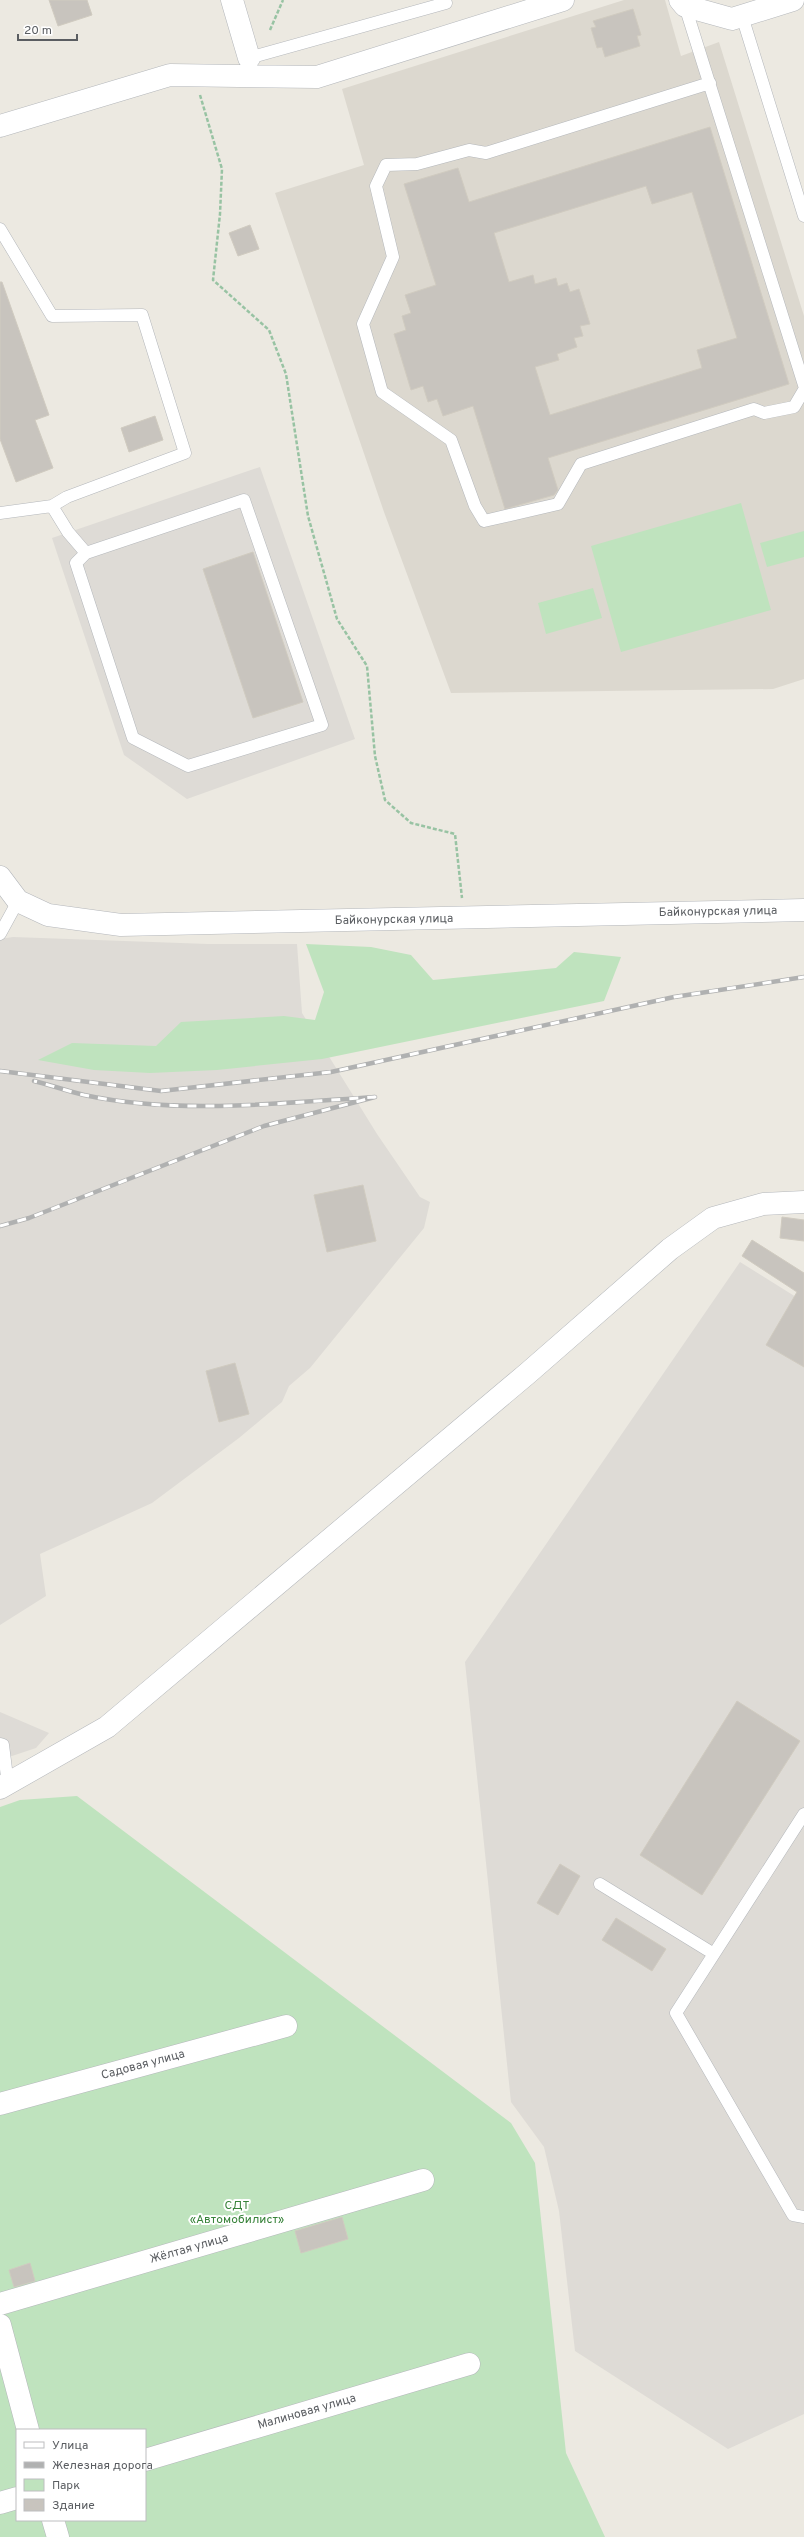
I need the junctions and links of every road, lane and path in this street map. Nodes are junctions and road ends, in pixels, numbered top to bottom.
1 (232, 0) edge
2 (283, 0) edge
3 (563, 0) edge
4 (794, 0) edge
5 (446, 3) dead end
6 (682, 3) edge
7 (742, 16) junction
8 (270, 30) dead end
9 (249, 58) joint
10 (194, 75) junction
11 (710, 83) junction
12 (0, 126) edge
13 (804, 216) edge
14 (0, 229) edge
15 (804, 385) edge
16 (804, 390) edge
17 (52, 506) junction
18 (0, 513) edge
19 (86, 553) junction
20 (0, 877) edge
21 (18, 901) junction
22 (804, 910) edge
23 (464, 918) junction
24 (0, 934) edge
25 (804, 1202) edge
26 (0, 1744) edge
27 (4, 1787) edge
28 (804, 1814) edge
29 (600, 1884) dead end
30 (714, 1954) junction
31 (286, 2026) dead end
32 (0, 2104) edge
33 (423, 2180) dead end
34 (804, 2217) edge
35 (0, 2304) edge
36 (0, 2325) edge
37 (469, 2364) dead end
38 (28, 2429) edge
39 (146, 2460) edge
40 (16, 2498) edge
41 (0, 2503) edge
42 (53, 2521) edge
43 (58, 2537) edge

1 - 9 street
2 - 8 path
3 - 10 street
4 - 7 street
5 - 9 lane
6 - 7 street
6 - 11 lane
7 - 13 lane
10 - 12 street
10 - 23 path
11 - 15 lane
11 - 16 lane
14 - 17 lane
17 - 18 lane
17 - 19 lane
19 - 19 lane
20 - 21 street, Байконурская улица
21 - 23 street, Байконурская улица
21 - 24 lane
22 - 23 street, Байконурская улица
25 - 27 street
26 - 27 lane
28 - 30 lane
29 - 30 lane
30 - 34 lane
31 - 32 street, Садовая улица
33 - 35 street, Жёлтая улица
36 - 38 street
37 - 39 street, Малиновая улица
40 - 41 street
42 - 43 street

